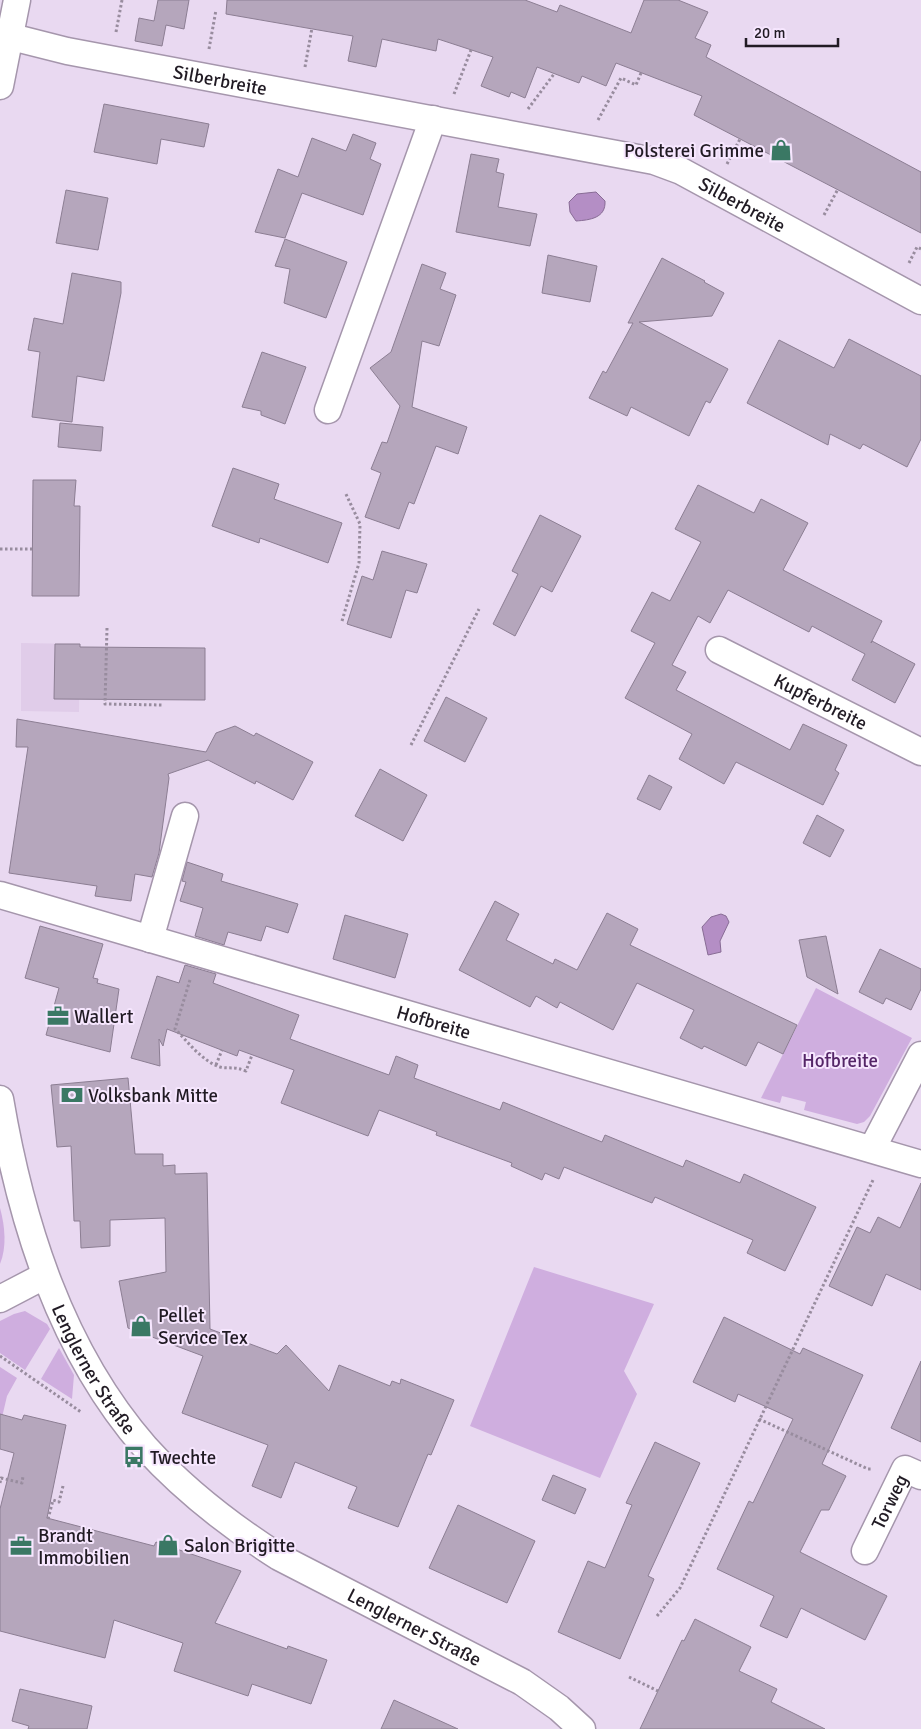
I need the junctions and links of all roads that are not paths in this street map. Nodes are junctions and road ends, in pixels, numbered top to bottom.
1 (17, 0) edge
2 (4, 36) edge
3 (0, 86) edge
4 (438, 120) junction
5 (921, 300) edge
6 (328, 410) dead end
7 (719, 650) dead end
8 (921, 752) edge
9 (185, 816) dead end
10 (0, 895) edge
11 (150, 939) junction
12 (921, 1055) edge
13 (0, 1099) edge
14 (879, 1151) junction
15 (921, 1164) edge
16 (44, 1276) junction
17 (0, 1299) edge
18 (913, 1472) edge
19 (865, 1551) dead end
20 (582, 1729) edge

1 - 2 street
2 - 3 street
2 - 4 street, Silberbreite
4 - 5 street, Silberbreite
4 - 6 street
7 - 8 street, Kupferbreite
9 - 11 street
10 - 11 street, Hofbreite
11 - 14 street, Hofbreite
12 - 14 street
13 - 16 street, Lenglerner Straße
14 - 15 street, Hofbreite
16 - 17 street
16 - 20 street, Lenglerner Straße
18 - 19 street, Torweg

